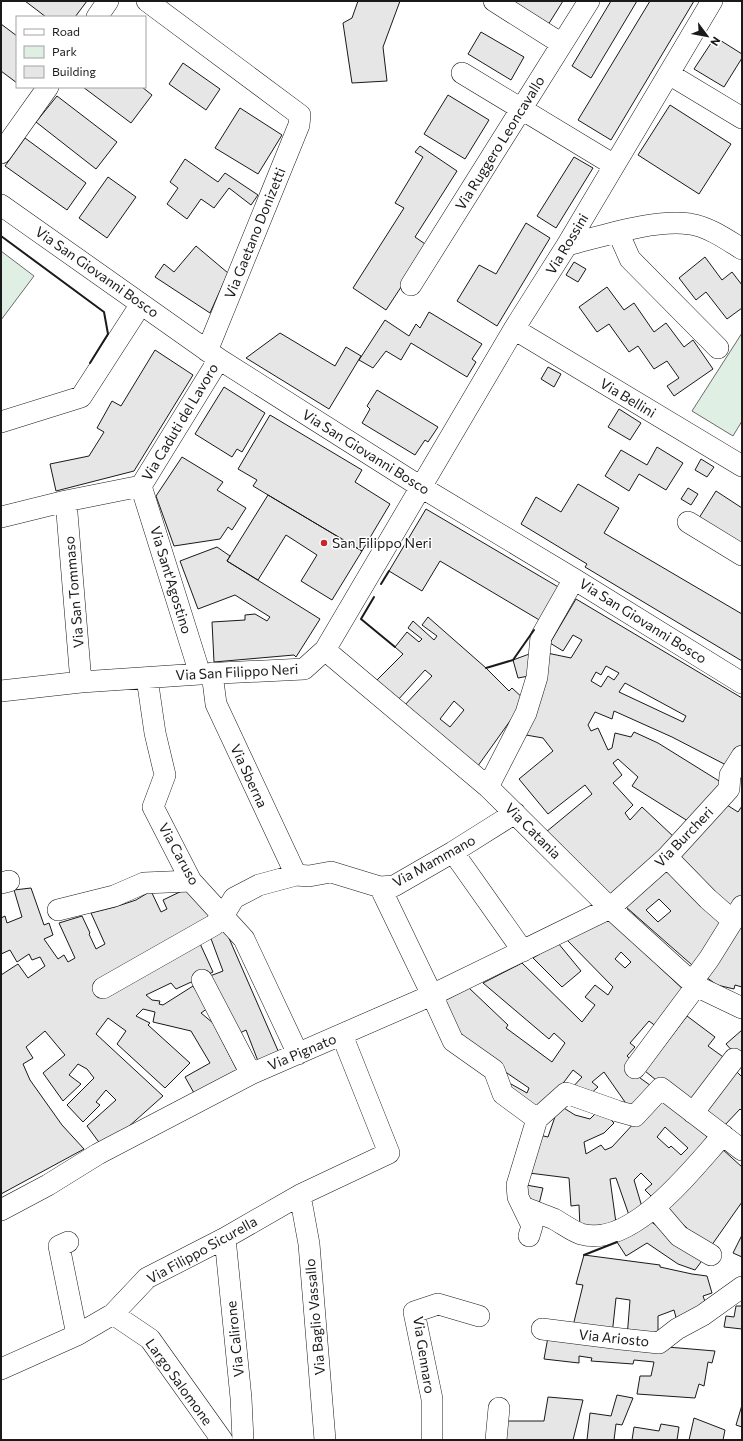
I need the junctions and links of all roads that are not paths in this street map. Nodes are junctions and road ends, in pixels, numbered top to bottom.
1 (108, 1) edge
2 (147, 1) edge
3 (494, 1) edge
4 (589, 1) edge
5 (712, 1) edge
6 (98, 16) edge
7 (562, 44) junction
8 (462, 73) dead end
9 (669, 74) junction
10 (47, 88) edge
11 (521, 109) junction
12 (741, 116) edge
13 (1, 153) edge
14 (614, 165) junction
15 (1, 205) edge
16 (618, 232) junction
17 (567, 245) junction
18 (742, 249) edge
19 (412, 285) dead end
20 (141, 304) junction
21 (514, 329) junction
22 (718, 348) dead end
23 (213, 355) junction
24 (1, 422) edge
25 (742, 466) edge
26 (141, 486) junction
27 (421, 487) junction
28 (66, 501) junction
29 (1, 517) edge
30 (688, 522) dead end
31 (742, 555) edge
32 (574, 578) junction
33 (325, 650) junction
34 (206, 674) junction
35 (147, 678) junction
36 (81, 682) junction
37 (742, 683) edge
38 (1, 691) edge
39 (742, 756) edge
40 (488, 787) junction
41 (515, 813) junction
42 (453, 852) junction
43 (667, 856) junction
44 (296, 875) junction
45 (191, 881) junction
46 (380, 887) junction
47 (610, 908) junction
48 (58, 910) dead end
49 (737, 913) edge
50 (223, 916) junction
51 (524, 951) junction
52 (202, 980) dead end
53 (694, 984) junction
54 (104, 988) dead end
55 (432, 995) junction
56 (742, 1008) edge
57 (342, 1036) junction
58 (298, 1054) junction
59 (734, 1059) dead end
60 (635, 1068) dead end
61 (251, 1074) junction
62 (693, 1113) junction
63 (537, 1119) junction
64 (723, 1135) junction
65 (742, 1150) edge
66 (300, 1195) junction
67 (523, 1207) junction
68 (655, 1208) junction
69 (1, 1210) edge
70 (529, 1236) dead end
71 (225, 1238) junction
72 (68, 1242) dead end
73 (711, 1255) dead end
74 (742, 1287) edge
75 (113, 1314) junction
76 (480, 1316) dead end
77 (542, 1329) dead end
78 (77, 1335) junction
79 (1, 1369) edge
80 (499, 1408) dead end
81 (222, 1440) edge
82 (243, 1440) edge
83 (325, 1440) edge
84 (432, 1440) edge
85 (496, 1440) edge

1 - 6 street
2 - 23 street, Via Gaetano Donizetti
3 - 7 street
4 - 7 street, Via Ruggero Leoncavallo
5 - 9 street, Via Rossini
7 - 11 street, Via Ruggero Leoncavallo
8 - 11 street
9 - 12 street
9 - 14 street, Via Rossini
10 - 13 street
11 - 14 street
11 - 19 street, Via Ruggero Leoncavallo
14 - 17 street, Via Rossini
15 - 20 street, Via San Giovanni Bosco
16 - 17 street
16 - 18 street
16 - 22 street
17 - 21 street, Via Rossini
20 - 23 street, Via San Giovanni Bosco
20 - 24 street
21 - 25 street, Via Bellini
21 - 27 street, Via Rossini
23 - 26 street, Via Caduti del Lavoro
23 - 27 street, Via San Giovanni Bosco
26 - 28 street, Via Caduti del Lavoro
26 - 34 street, Via Sant'Agostino
27 - 32 street, Via San Giovanni Bosco
27 - 33 street, Via San Filippo Neri
28 - 29 street, Via Caduti del Lavoro
28 - 36 street, Via San Tommaso
30 - 31 street
32 - 37 street, Via San Giovanni Bosco
32 - 40 street
33 - 34 street, Via San Filippo Neri
33 - 40 street, Via Catania
34 - 35 street, Via San Filippo Neri
34 - 44 street, Via Sberna
35 - 36 street, Via San Filippo Neri
35 - 45 street, Via Caruso
36 - 38 street, Via San Filippo Neri
39 - 43 street, Via Burcheri
40 - 41 street, Via Catania
41 - 42 street, Via Mammano
41 - 47 street, Via Catania
42 - 46 street, Via Mammano
42 - 51 street
43 - 47 street, Via Burcheri
43 - 49 street
44 - 46 street, Via Mammano
44 - 50 street, Via Mammano
45 - 48 street
45 - 50 street, Via Caruso
46 - 55 street
47 - 51 street, Via Pignato
47 - 53 street, Via Catania
49 - 53 street
50 - 54 street
50 - 58 street, Via Caruso
51 - 55 street, Via Pignato
52 - 61 street
53 - 56 street, Via Catania
53 - 60 street
55 - 57 street, Via Pignato
55 - 63 street
57 - 58 street, Via Pignato
57 - 66 street, Via Filippo Sicurella
58 - 61 street, Via Pignato
59 - 62 street
61 - 69 street, Via Pignato
62 - 63 street
62 - 64 street
63 - 67 street
64 - 65 street
64 - 68 street
66 - 71 street, Via Filippo Sicurella
66 - 83 street, Via Baglio Vassallo
67 - 68 street
67 - 70 street
68 - 73 street
71 - 75 street, Via Filippo Sicurella
71 - 82 street, Via Calirone
72 - 78 street
74 - 77 street, Via Ariosto
75 - 78 street, Via Filippo Sicurella
75 - 81 street, Largo Salomone
76 - 84 street, Via Gennaro
78 - 79 street, Via Filippo Sicurella
80 - 85 street

